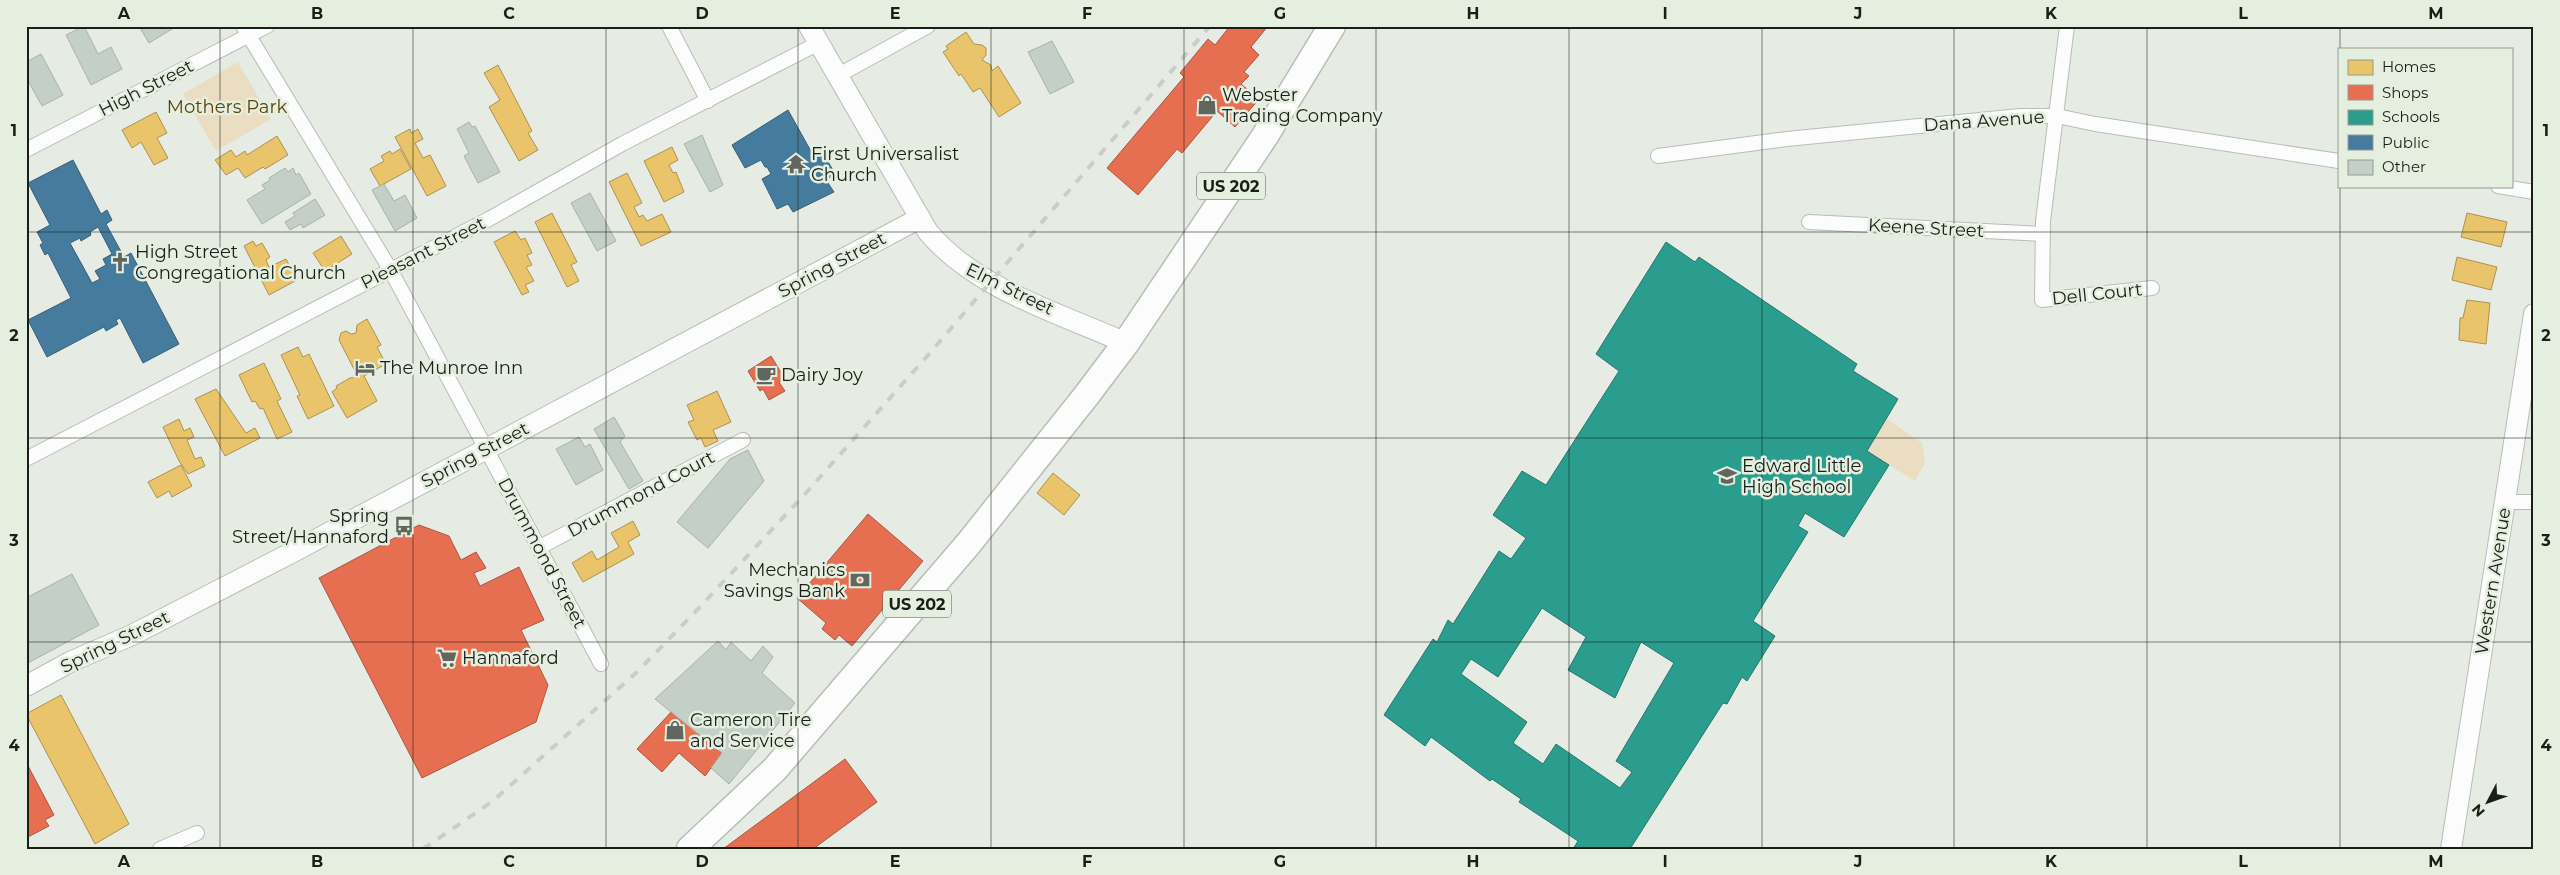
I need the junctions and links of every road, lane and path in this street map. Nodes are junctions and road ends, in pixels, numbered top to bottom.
1 (267, 26) edge
2 (669, 26) edge
3 (928, 26) edge
4 (1332, 26) edge
5 (2067, 26) edge
6 (246, 31) edge
7 (814, 35) edge
8 (837, 76) junction
9 (708, 101) junction
10 (2057, 116) junction
11 (26, 150) edge
12 (1658, 156) dead end
13 (2338, 161) edge
14 (2510, 188) edge
15 (2534, 192) edge
16 (920, 218) junction
17 (1809, 222) dead end
18 (2043, 234) junction
19 (390, 269) junction
20 (2152, 288) dead end
21 (2534, 314) edge
22 (1126, 343) junction
23 (743, 440) dead end
24 (486, 449) junction
25 (26, 459) edge
26 (2505, 502) junction
27 (2534, 502) edge
28 (540, 547) junction
29 (601, 664) dead end
30 (26, 686) edge
31 (197, 833) dead end
32 (160, 849) edge
33 (690, 849) edge
34 (2452, 849) edge

1 - 6 street, High Street
2 - 9 street
3 - 8 street
4 - 22 highway, US 202
5 - 10 street
6 - 11 street, High Street
6 - 19 street, Drummond Street
7 - 8 street, Elm Street
7 - 9 street, Pleasant Street
8 - 16 street, Elm Street
9 - 19 street, Pleasant Street
10 - 12 street, Dana Avenue
10 - 13 street, Dana Avenue
10 - 18 street
14 - 15 street
16 - 22 street, Elm Street
16 - 24 street, Spring Street
17 - 18 street, Keene Street
18 - 20 street, Dell Court
19 - 24 street, Drummond Street
19 - 25 street, Pleasant Street
21 - 26 street, Western Avenue
22 - 33 highway, US 202
23 - 28 street, Drummond Court
24 - 28 street, Drummond Street
24 - 30 street, Spring Street
26 - 27 street
26 - 34 street, Western Avenue
28 - 29 street, Drummond Street
31 - 32 street

